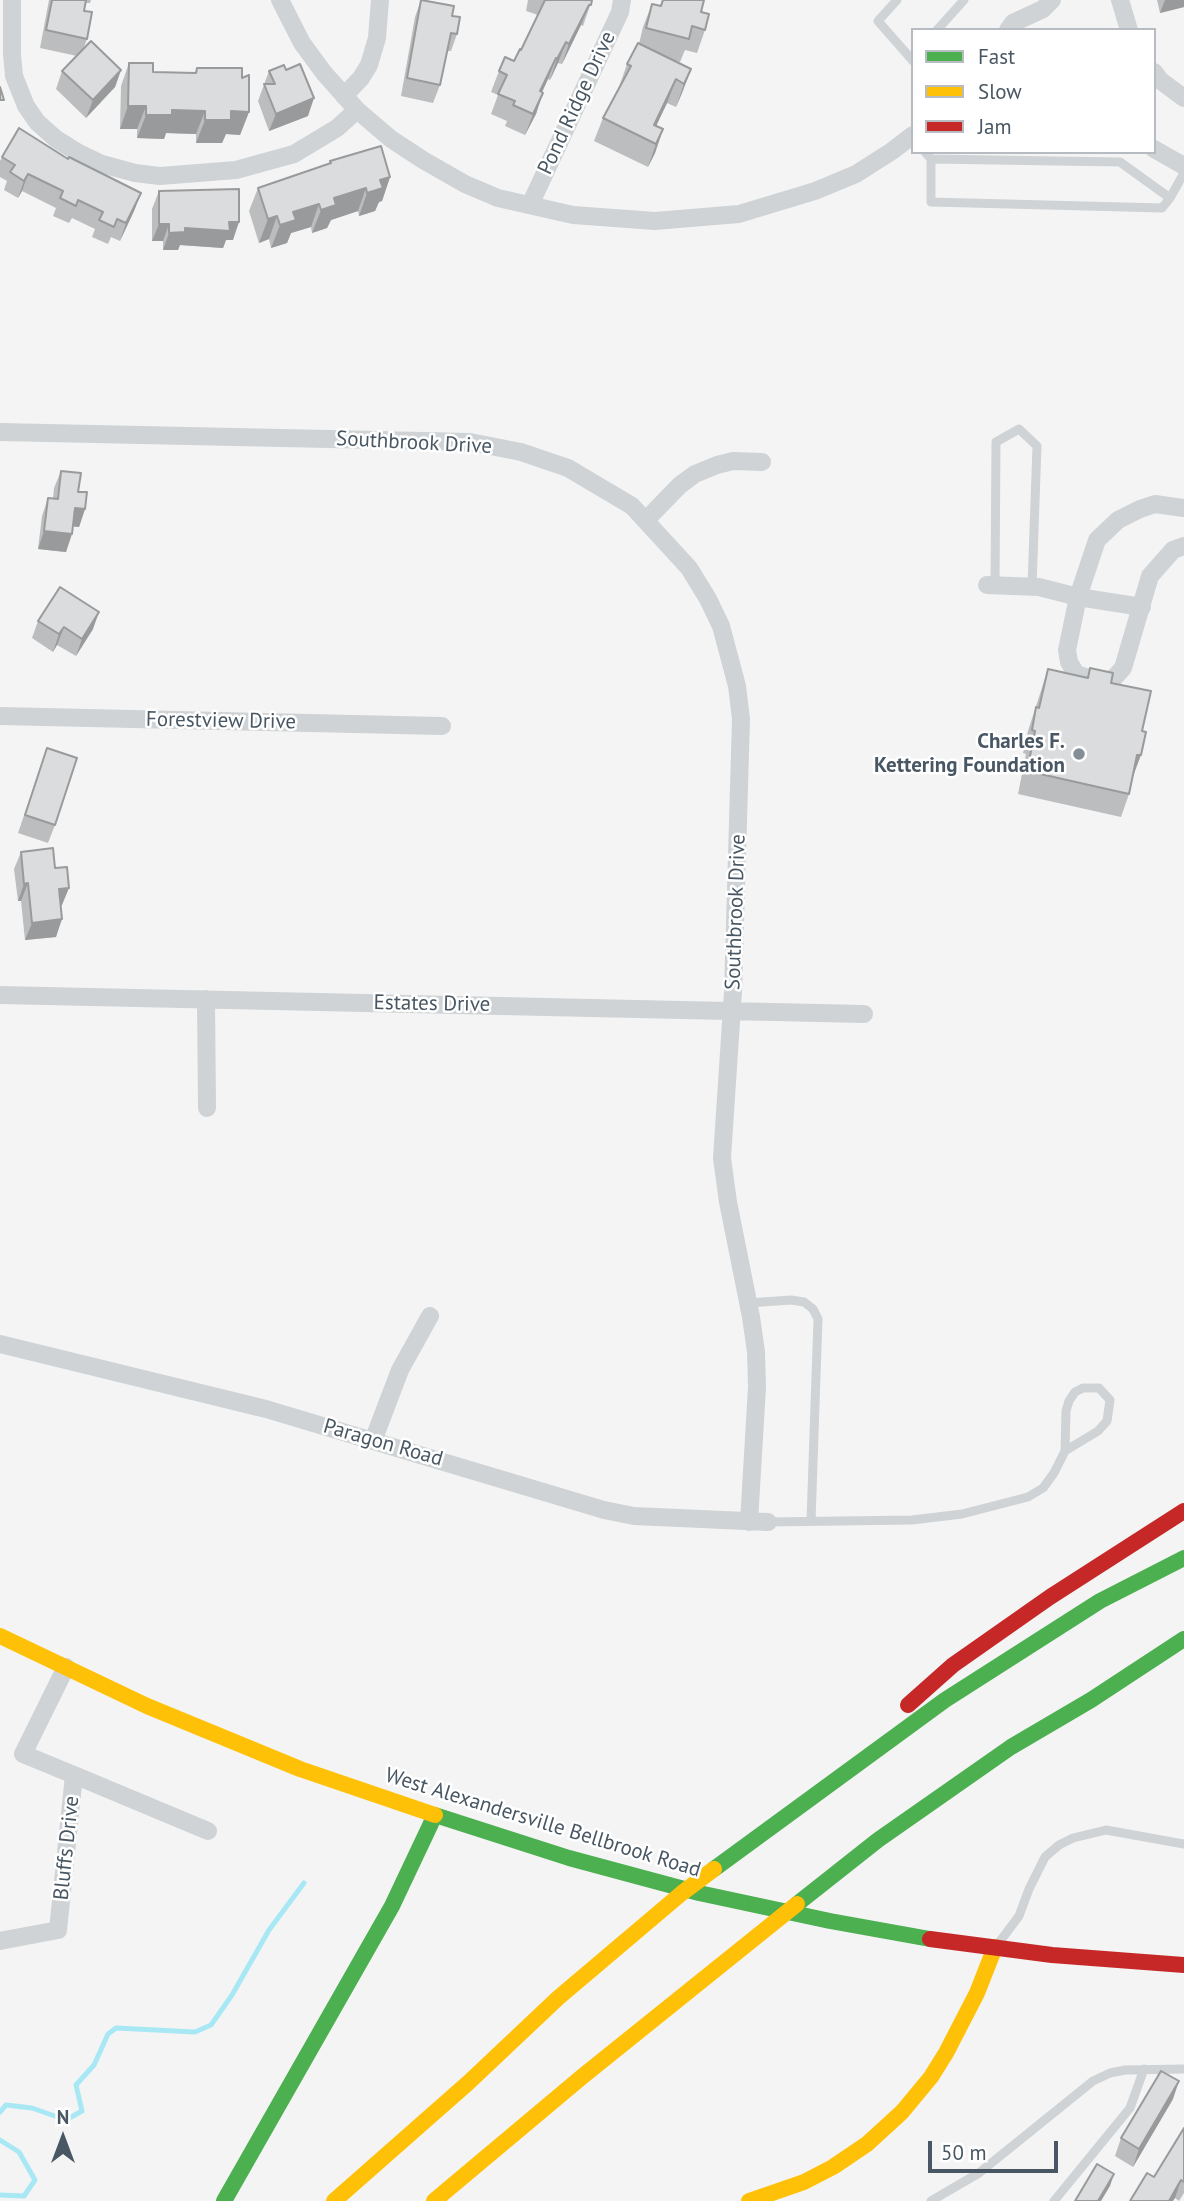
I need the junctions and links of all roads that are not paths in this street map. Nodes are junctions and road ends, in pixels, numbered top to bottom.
1 (12, 0) edge
2 (280, 0) edge
3 (380, 0) edge
4 (622, 0) edge
5 (897, 0) edge
6 (964, 0) edge
7 (1052, 0) edge
8 (1120, 0) edge
9 (939, 28) edge
10 (1013, 28) edge
11 (1128, 28) edge
12 (911, 58) edge
13 (1156, 81) edge
14 (344, 96) junction
15 (1184, 98) edge
16 (357, 110) junction
17 (911, 137) edge
18 (1156, 150) edge
19 (928, 156) edge
20 (1184, 166) edge
21 (1184, 173) edge
22 (1170, 198) junction
23 (530, 205) junction
24 (0, 432) edge
25 (762, 462) dead end
26 (1184, 508) edge
27 (646, 520) junction
28 (1184, 546) edge
29 (991, 585) joint
30 (1032, 586) junction
31 (1078, 597) junction
32 (1142, 607) junction
33 (0, 716) edge
34 (442, 726) dead end
35 (0, 995) edge
36 (206, 999) junction
37 (732, 1010) junction
38 (864, 1014) dead end
39 (206, 1108) dead end
40 (748, 1303) junction
41 (430, 1316) dead end
42 (0, 1344) edge
43 (373, 1441) junction
44 (1065, 1451) junction
45 (1184, 1511) edge
46 (811, 1521) junction
47 (749, 1522) junction
48 (768, 1522) joint
49 (1184, 1558) edge
50 (0, 1636) edge
51 (1184, 1639) edge
52 (1184, 1657) edge
53 (66, 1667) junction
54 (1091, 1700) junction
55 (75, 1775) junction
56 (435, 1815) junction
57 (787, 1815) junction
58 (208, 1831) dead end
59 (1184, 1844) edge
60 (0, 1941) edge
61 (995, 1947) junction
62 (1184, 1965) edge
63 (1144, 2069) junction
64 (1184, 2069) edge
65 (224, 2201) edge
66 (334, 2201) edge
67 (434, 2201) edge
68 (749, 2201) edge
69 (931, 2201) edge
70 (1054, 2201) edge

1 - 16 street
2 - 14 street
3 - 14 street
4 - 23 street, Pond Ridge Drive
5 - 12 lane
6 - 9 lane
7 - 10 street
8 - 11 street
13 - 15 street
14 - 16 street
16 - 23 street
17 - 23 street
18 - 20 street
19 - 22 lane
19 - 22 lane
21 - 22 lane
24 - 27 street, Southbrook Drive
25 - 27 street
26 - 31 street
27 - 37 street, Southbrook Drive
28 - 32 street
29 - 30 street
29 - 30 lane
30 - 31 street
31 - 32 street
31 - 32 street
33 - 34 street, Forestview Drive
35 - 36 street, Estates Drive
36 - 37 street, Estates Drive
36 - 39 street
37 - 38 street, Estates Drive
37 - 40 street, Southbrook Drive
40 - 46 lane
40 - 47 street, Southbrook Drive
41 - 43 street
42 - 43 street, Paragon Road
43 - 47 street, Paragon Road
44 - 44 lane
44 - 46 lane
45 - 57 main road
46 - 48 lane
47 - 48 street, Paragon Road
49 - 57 main road
50 - 53 main road, West Alexandersville Bellbrook Road
51 - 54 main road
52 - 54 main road
53 - 55 street, Bluffs Drive
53 - 56 main road, West Alexandersville Bellbrook Road
54 - 67 main road
55 - 58 street
55 - 60 street, Bluffs Drive
56 - 61 main road, West Alexandersville Bellbrook Road
56 - 65 main road
57 - 66 main road
59 - 61 lane
61 - 62 main road, West Alexandersville Bellbrook Road
61 - 68 main road
63 - 64 lane
63 - 69 lane
63 - 70 lane

